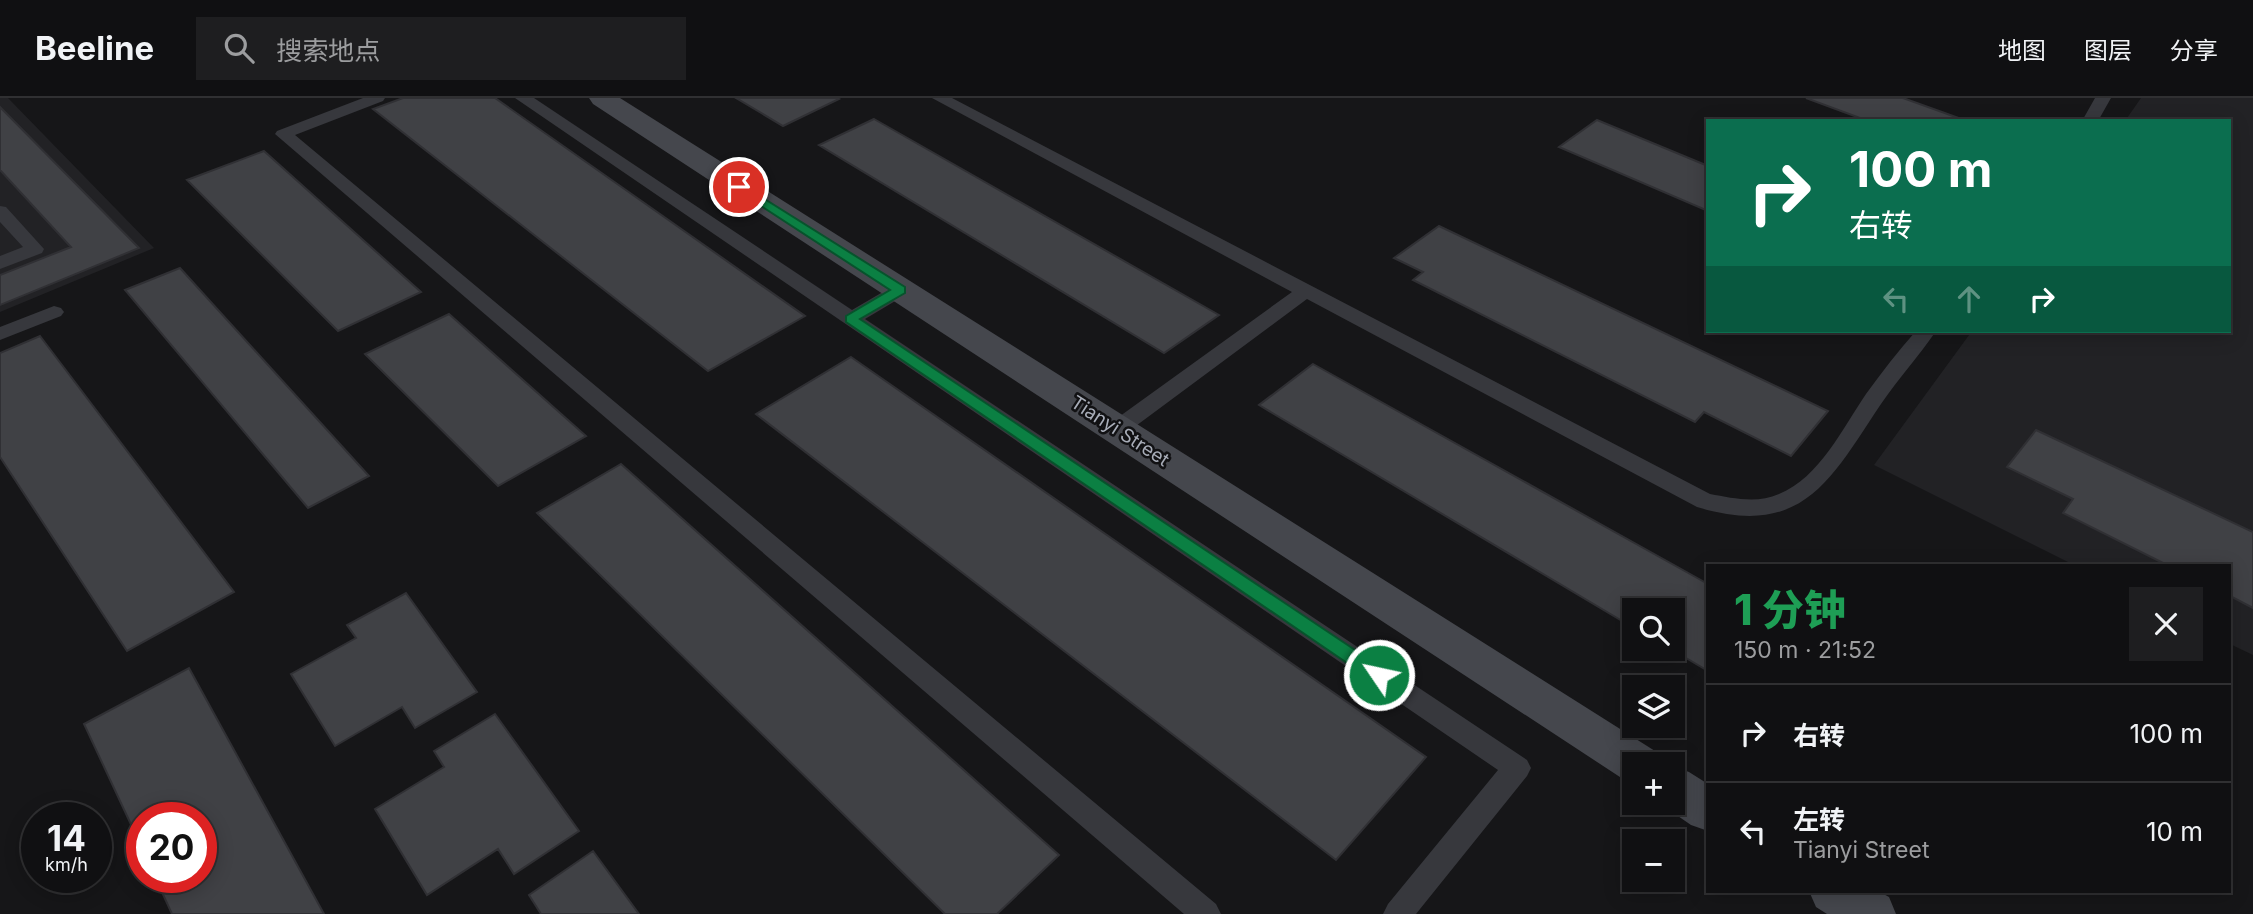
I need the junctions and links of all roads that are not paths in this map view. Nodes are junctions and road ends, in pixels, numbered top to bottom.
1 (377, 98) edge
2 (523, 98) edge
3 (602, 98) edge
4 (940, 98) edge
5 (2103, 98) edge
6 (2091, 119) edge
7 (0, 211) edge
8 (0, 263) edge
9 (900, 290) junction
10 (1306, 291) junction
11 (54, 312) dead end
12 (851, 319) junction
13 (1924, 333) edge
14 (0, 334) edge
15 (1117, 429) junction
16 (1622, 754) edge
17 (1685, 795) edge
18 (1706, 809) edge
19 (1837, 893) edge
20 (1206, 914) edge
21 (1398, 914) edge
22 (1871, 914) edge

1 - 20 lane
2 - 12 lane
3 - 9 street, Tianyi Street
4 - 10 lane
5 - 6 lane
7 - 8 lane
9 - 12 lane
9 - 15 street, Tianyi Street
10 - 13 lane
10 - 15 lane
11 - 14 lane
12 - 21 lane
15 - 16 street, Tianyi Street
17 - 18 street
19 - 22 street

